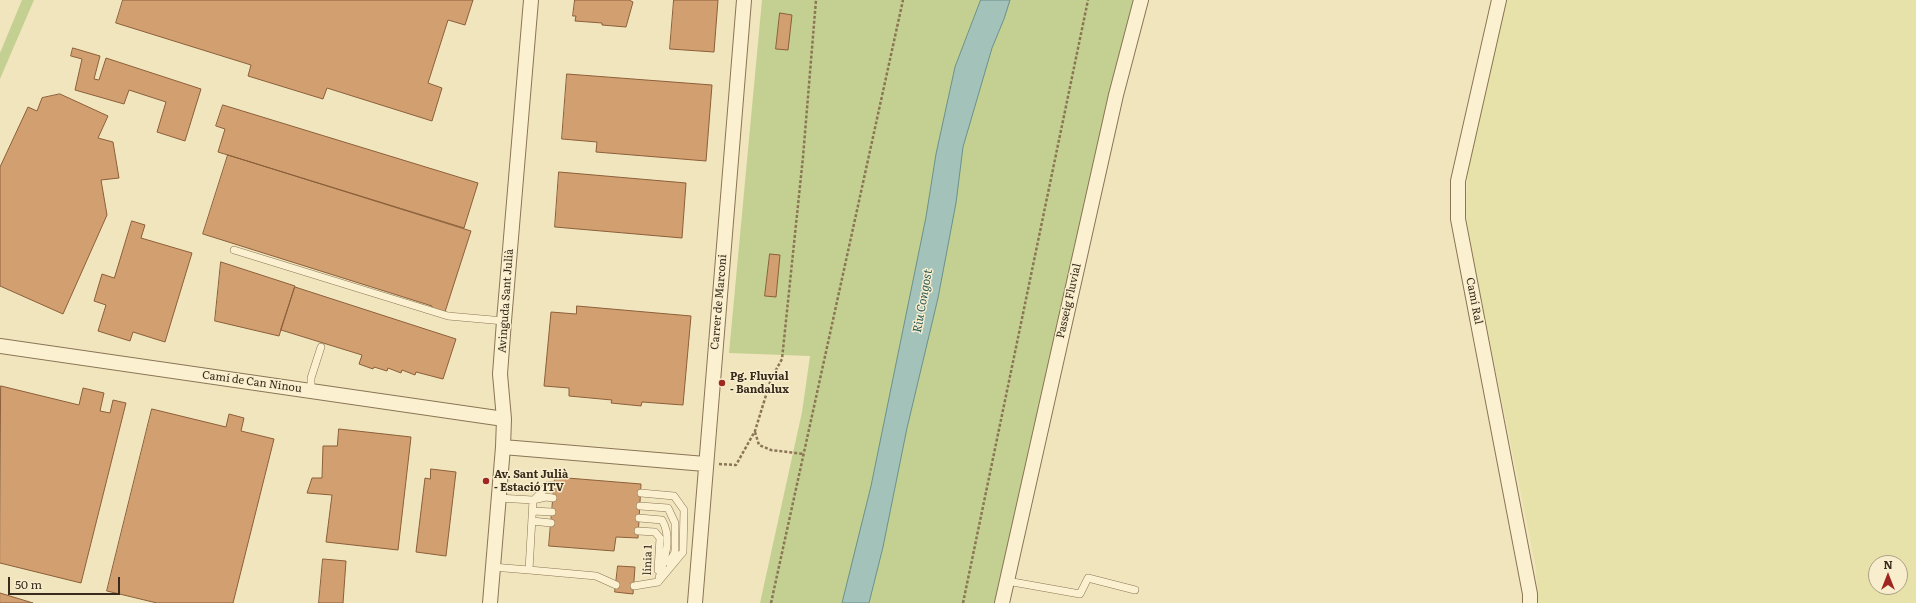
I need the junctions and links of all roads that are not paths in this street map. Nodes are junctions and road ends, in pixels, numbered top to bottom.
1 (531, 0) edge
2 (744, 0) edge
3 (1141, 0) edge
4 (1499, 0) edge
5 (234, 250) dead end
6 (504, 321) junction
7 (0, 346) edge
8 (320, 347) dead end
9 (311, 391) junction
10 (504, 419) junction
11 (503, 448) junction
12 (705, 464) junction
13 (554, 485) dead end
14 (641, 493) dead end
15 (498, 498) junction
16 (553, 498) dead end
17 (533, 500) junction
18 (640, 506) dead end
19 (533, 510) junction
20 (552, 512) dead end
21 (639, 518) dead end
22 (532, 521) junction
23 (551, 523) dead end
24 (638, 531) dead end
25 (492, 567) junction
26 (529, 570) junction
27 (1007, 581) junction
28 (658, 582) junction
29 (616, 585) dead end
30 (634, 586) dead end
31 (1135, 590) dead end
32 (490, 603) edge
33 (695, 603) edge
34 (1002, 603) edge
35 (1530, 603) edge

1 - 6 street, Avinguda Sant Julià
2 - 12 street, Carrer de Marconi
3 - 27 street, Passeig Fluvial
4 - 35 street, Camí Ral
5 - 6 lane
6 - 10 street, Avinguda Sant Julià
7 - 9 street, Camí de Can Ninou
8 - 9 lane
9 - 10 street, Camí de Can Ninou
10 - 11 street, Avinguda Sant Julià
11 - 12 street
11 - 15 street, Avinguda Sant Julià
12 - 33 street, Carrer de Marconi
13 - 17 lane
14 - 28 lane
15 - 17 lane
15 - 25 street, Avinguda Sant Julià
16 - 17 lane
17 - 19 lane
18 - 28 lane
19 - 20 lane
19 - 22 lane
21 - 28 lane
22 - 23 lane
22 - 26 lane
24 - 28 lane, línia 1
25 - 26 lane
25 - 32 street, Avinguda Sant Julià
26 - 29 lane
27 - 31 lane
27 - 34 street, Passeig Fluvial
28 - 30 lane

